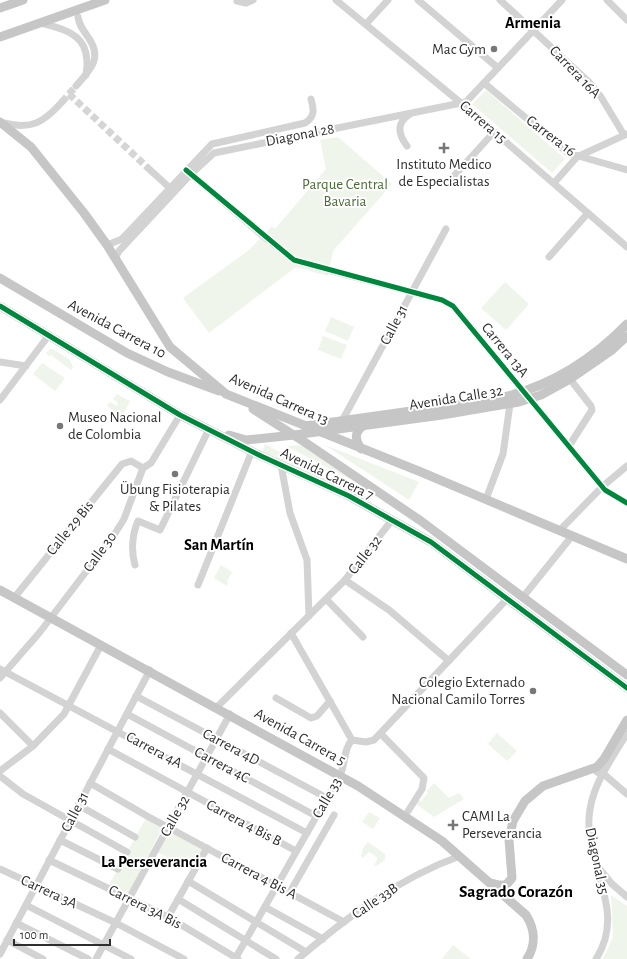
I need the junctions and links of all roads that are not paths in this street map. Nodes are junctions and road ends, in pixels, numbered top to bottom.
1 (23, 0) edge
2 (105, 0) edge
3 (254, 0) edge
4 (336, 0) edge
5 (388, 0) edge
6 (418, 0) edge
7 (500, 0) edge
8 (562, 0) edge
9 (607, 0) edge
10 (237, 1) edge
11 (0, 8) edge
12 (78, 17) dead end
13 (627, 20) edge
14 (41, 23) junction
15 (366, 24) junction
16 (533, 30) junction
17 (0, 37) edge
18 (498, 68) junction
19 (86, 75) junction
20 (484, 83) junction
21 (76, 86) tunnel mouth
22 (311, 99) dead end
23 (62, 102) tunnel mouth
24 (462, 103) junction
25 (412, 112) junction
26 (1, 122) edge
27 (494, 132) junction
28 (625, 134) edge
29 (407, 146) dead end
30 (577, 157) junction
31 (148, 168) tunnel mouth
32 (627, 170) edge
33 (188, 172) junction
34 (453, 177) dead end
35 (554, 183) junction
36 (172, 190) junction
37 (588, 213) junction
38 (446, 229) dead end
39 (263, 236) tunnel mouth
40 (107, 245) junction
41 (627, 247) edge
42 (115, 258) junction
43 (548, 258) dead end
44 (328, 270) tunnel mouth
45 (0, 278) edge
46 (412, 291) junction
47 (0, 306) edge
48 (627, 324) edge
49 (49, 335) junction
50 (627, 336) edge
51 (0, 362) edge
52 (26, 366) junction
53 (570, 379) junction
54 (142, 393) junction
55 (226, 394) junction
56 (527, 395) junction
57 (0, 400) edge
58 (510, 404) junction
59 (180, 415) junction
60 (342, 421) junction
61 (304, 426) junction
62 (363, 426) junction
63 (209, 430) junction
64 (318, 432) junction
65 (294, 435) junction
66 (569, 446) junction
67 (361, 449) junction
68 (252, 451) junction
69 (281, 465) junction
70 (627, 466) edge
71 (143, 468) junction
72 (603, 486) junction
73 (486, 499) junction
74 (627, 503) edge
75 (392, 520) junction
76 (560, 530) junction
77 (572, 536) junction
78 (627, 558) edge
79 (135, 565) dead end
80 (345, 580) junction
81 (198, 585) dead end
82 (0, 590) edge
83 (14, 598) junction
84 (523, 598) junction
85 (326, 599) junction
86 (507, 599) junction
87 (309, 616) junction
88 (51, 618) junction
89 (291, 633) junction
90 (363, 637) dead end
91 (101, 645) junction
92 (449, 661) junction
93 (3, 670) edge
94 (150, 670) junction
95 (627, 675) edge
96 (0, 678) edge
97 (627, 688) edge
98 (136, 696) junction
99 (276, 698) dead end
100 (330, 701) junction
101 (69, 706) junction
102 (217, 707) junction
103 (0, 713) edge
104 (127, 714) junction
105 (230, 714) junction
106 (627, 720) edge
107 (117, 731) junction
108 (625, 731) edge
109 (380, 734) junction
110 (216, 739) junction
111 (352, 740) junction
112 (33, 746) junction
113 (108, 749) junction
114 (207, 756) junction
115 (0, 770) edge
116 (589, 771) junction
117 (602, 773) junction
118 (197, 774) junction
119 (340, 775) junction
120 (0, 776) edge
121 (90, 783) junction
122 (187, 792) junction
123 (627, 794) edge
124 (327, 798) junction
125 (78, 805) junction
126 (334, 815) dead end
127 (316, 816) junction
128 (405, 816) junction
129 (71, 820) junction
130 (168, 827) junction
131 (307, 833) junction
132 (136, 837) dead end
133 (60, 840) junction
134 (207, 848) junction
135 (296, 851) junction
136 (127, 852) dead end
137 (460, 856) junction
138 (49, 860) junction
139 (596, 864) junction
140 (0, 869) edge
141 (118, 869) dead end
142 (188, 881) junction
143 (490, 883) junction
144 (36, 886) junction
145 (277, 886) junction
146 (290, 892) junction
147 (627, 897) edge
148 (129, 899) junction
149 (178, 900) junction
150 (26, 905) junction
151 (265, 907) junction
152 (168, 917) junction
153 (256, 922) junction
154 (344, 922) junction
155 (16, 923) junction
156 (116, 923) junction
157 (322, 938) junction
158 (7, 940) junction
159 (246, 941) junction
160 (104, 945) junction
161 (306, 952) junction
162 (0, 954) edge
163 (236, 958) edge
164 (43, 959) edge
165 (88, 959) edge
166 (96, 959) edge
167 (132, 959) edge
168 (184, 959) edge
169 (276, 959) edge
170 (298, 959) edge
171 (527, 959) edge
172 (596, 959) edge

1 - 11 main road
2 - 14 main road
3 - 10 street
4 - 15 street, Carrera 15
5 - 15 street
6 - 18 street
7 - 16 street, Carrera 16A
8 - 16 street
9 - 13 street
12 - 19 street
14 - 17 main road
14 - 19 street
15 - 24 street, Carrera 15
16 - 18 street
16 - 28 street, Carrera 16A
18 - 20 street
19 - 21 street
20 - 24 street
20 - 30 street, Carrera 16
22 - 33 street, Diagonal 28
23 - 26 street
24 - 25 street, Diagonal 28
24 - 27 street, Carrera 15
25 - 29 street
25 - 33 street, Diagonal 28
26 - 40 main road, Avenida Carrera 13
27 - 34 street
27 - 35 street, Carrera 15
28 - 30 street
30 - 32 street, Carrera 16
30 - 35 street
31 - 36 street
33 - 36 street
33 - 39 street
35 - 37 street, Carrera 15
36 - 40 street
36 - 42 street
37 - 41 street, Carrera 15
37 - 43 street
38 - 46 street, Calle 31
40 - 42 main road, Avenida Carrera 13
42 - 55 main road, Avenida Carrera 13
44 - 46 street, Carrera 13A
45 - 55 main road, Avenida Carrera 10
46 - 56 street, Carrera 13A
46 - 60 street, Calle 31
47 - 49 main road, Avenida Carrera 7
48 - 56 main road, Avenida Calle 32
49 - 52 street
49 - 54 main road, Avenida Carrera 7
50 - 53 main road, Avenida Calle 32
51 - 52 street
52 - 57 street
53 - 56 main road, Avenida Calle 32
53 - 66 street
54 - 59 main road, Avenida Carrera 7
54 - 65 main road, Avenida Carrera 7
55 - 61 main road, Avenida Carrera 13
55 - 65 main road, Avenida Carrera 7
56 - 58 main road, Avenida Calle 32
56 - 60 main road, Avenida Calle 32
56 - 66 street, Carrera 13A
58 - 62 main road, Avenida Calle 32
58 - 73 street
59 - 63 main road, Avenida Carrera 7
59 - 71 street, Calle 30
60 - 61 main road, Avenida Calle 32
61 - 64 main road, Avenida Carrera 13
62 - 64 main road, Avenida Calle 32
62 - 67 main road
63 - 68 main road, Avenida Carrera 7
63 - 79 street
64 - 65 main road, Avenida Calle 32
64 - 67 main road, Avenida Carrera 13
65 - 84 main road, Avenida Carrera 7
66 - 72 street, Carrera 13A
67 - 73 main road, Avenida Carrera 13
68 - 69 main road, Avenida Carrera 7
68 - 81 street
69 - 75 main road, Avenida Carrera 7
69 - 87 street
70 - 72 street
71 - 83 street, Calle 29 Bis
71 - 88 street, Calle 30
72 - 74 street, Carrera 13A
72 - 76 street
73 - 76 main road, Avenida Carrera 13
75 - 80 street, Calle 32
75 - 86 main road, Avenida Carrera 7
76 - 77 main road, Avenida Carrera 13
77 - 78 main road, Avenida Carrera 13
77 - 84 street
80 - 85 street, Calle 32
80 - 92 street
82 - 83 main road, Avenida Carrera 5
83 - 88 main road, Avenida Carrera 5
84 - 95 main road, Avenida Carrera 7
85 - 87 street, Calle 32
85 - 90 street
86 - 92 street
86 - 97 main road, Avenida Carrera 7
87 - 89 street, Calle 32
88 - 91 main road, Avenida Carrera 5
88 - 93 street, Calle 30
89 - 100 street
89 - 102 street, Calle 32
91 - 94 main road, Avenida Carrera 5
91 - 101 street
92 - 109 street
93 - 96 street, Calle 30
93 - 101 street, Carrera 4A
94 - 98 street, Calle 31
94 - 102 main road, Avenida Carrera 5
98 - 104 street, Calle 31
98 - 110 street, Carrera 4D
99 - 100 street
100 - 111 street
101 - 107 street, Carrera 4A
101 - 112 street
102 - 105 main road, Avenida Carrera 5
103 - 112 street
104 - 107 street, Calle 31
104 - 114 street, Carrera 4C
105 - 110 street, Calle 32
105 - 119 main road, Avenida Carrera 5
106 - 108 main road
107 - 113 street, Calle 31
107 - 118 street, Carrera 4A
108 - 116 main road
108 - 117 street, Diagonal 35
109 - 111 street
109 - 128 street
110 - 114 street, Calle 32
110 - 124 street, Carrera 4D
111 - 119 street, Calle 33
112 - 115 street
113 - 121 street, Calle 31
113 - 122 street, Carrera 4 Bis B
114 - 118 street, Calle 32
114 - 127 street, Carrera 4C
116 - 117 street
116 - 143 main road
117 - 123 street
117 - 139 street, Diagonal 35
118 - 122 street, Calle 32
118 - 131 street, Carrera 4A
119 - 124 street, Calle 33
119 - 128 main road, Avenida Carrera 5
120 - 129 street
121 - 125 street, Calle 31
121 - 130 street, Carrera 4 Bis A
122 - 130 street, Calle 32
122 - 135 street, Carrera 4 Bis B
124 - 127 street, Calle 33
125 - 129 street, Calle 31
125 - 132 street
126 - 146 street
127 - 131 street, Calle 33
128 - 137 main road, Avenida Carrera 5
129 - 133 street, Calle 31
129 - 136 street
130 - 134 street, Carrera 4 Bis A
130 - 148 street, Calle 32
131 - 135 street, Calle 33
133 - 138 street, Calle 31
133 - 141 street
134 - 142 street
134 - 145 street, Carrera 4 Bis A
135 - 145 street, Calle 33
137 - 143 main road, Avenida Carrera 5
137 - 154 street, Calle 33B
138 - 144 street, Calle 31
138 - 148 street, Carrera 3A Bis
139 - 147 street
139 - 172 street, Diagonal 35
140 - 144 street, Carrera 3A
142 - 149 street
142 - 153 street
143 - 171 main road, Avenida Carrera 5
144 - 150 street, Calle 31
144 - 156 street, Carrera 3A
145 - 146 street, Carrera 4 Bis A
145 - 151 street, Calle 33
146 - 154 street, Carrera 4 Bis A
148 - 152 street, Carrera 3A Bis
148 - 156 street, Calle 32
149 - 152 street
149 - 159 street
150 - 155 street, Calle 31
150 - 160 street
151 - 153 street, Calle 33
151 - 157 street
152 - 163 street, Carrera 3A Bis
153 - 159 street, Calle 33
153 - 161 street
154 - 157 street, Calle 33B
155 - 158 street, Calle 31
155 - 165 street
156 - 160 street, Calle 32
156 - 168 street, Carrera 3A
157 - 161 street, Calle 33B
158 - 162 street, Calle 31
158 - 164 street
159 - 163 street, Calle 33
159 - 169 street
160 - 166 street, Calle 32
160 - 167 street
161 - 170 street, Calle 33B

